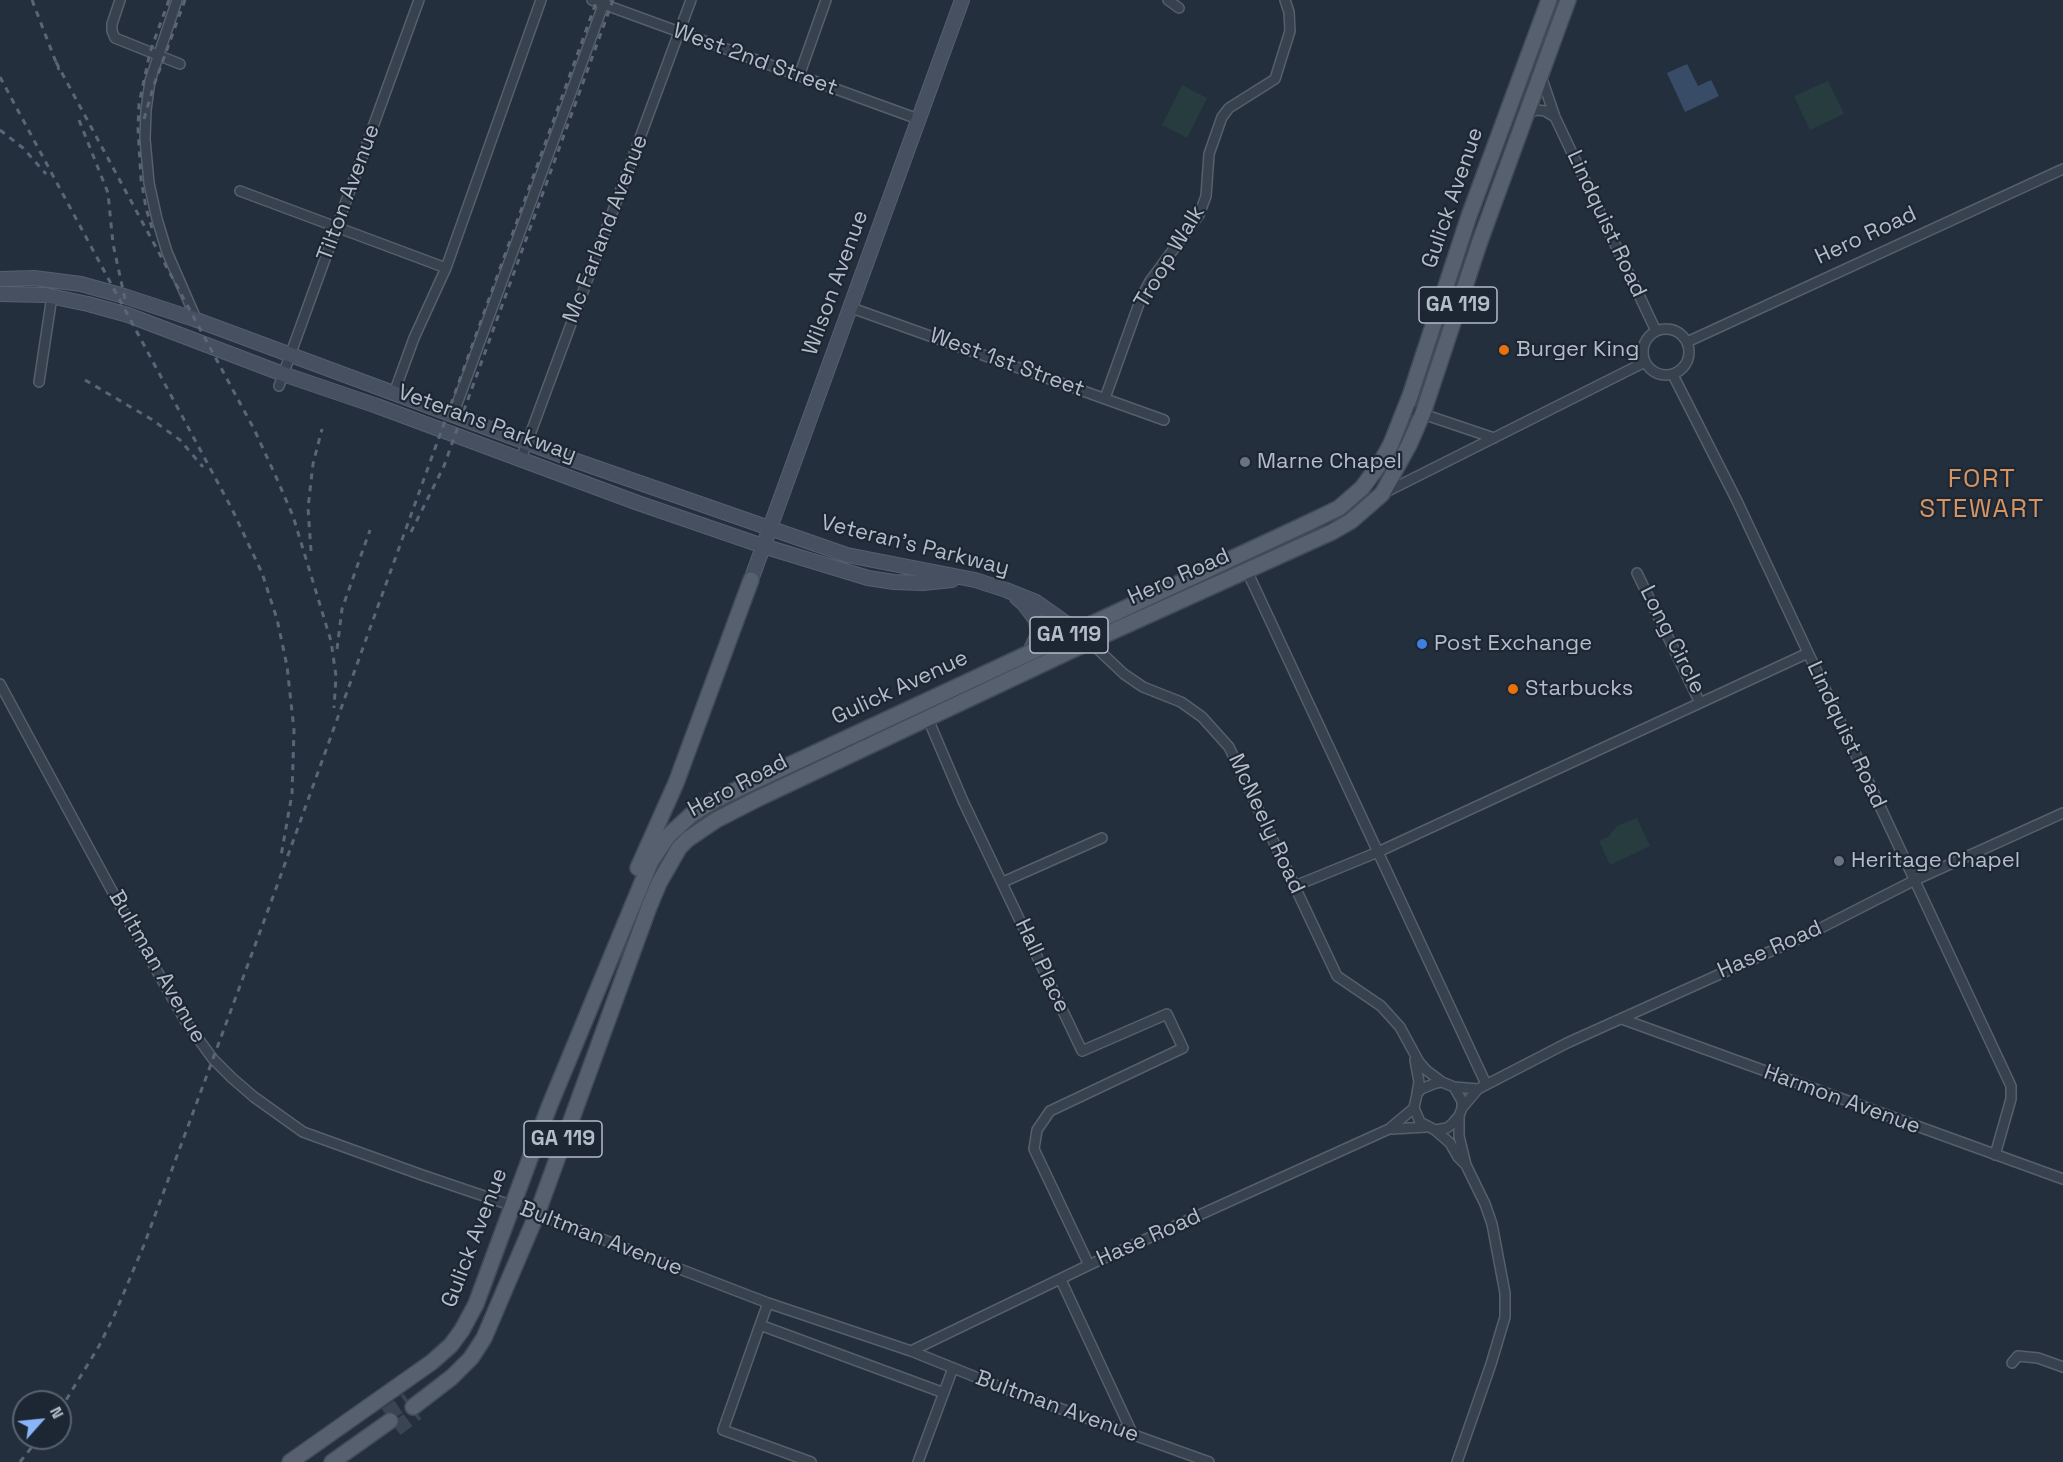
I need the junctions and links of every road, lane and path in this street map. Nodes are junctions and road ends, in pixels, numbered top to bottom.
1 (120, 0) edge
2 (177, 0) edge
3 (419, 0) edge
4 (541, 0) edge
5 (592, 0) edge
6 (691, 0) edge
7 (826, 0) edge
8 (962, 0) edge
9 (1168, 0) edge
10 (1285, 0) edge
11 (1549, 0) edge
12 (1568, 0) edge
13 (604, 2) edge
14 (1179, 8) dead end
15 (679, 33) junction
16 (158, 55) junction
17 (180, 64) dead end
18 (799, 76) junction
19 (1541, 76) junction
20 (1527, 113) junction
21 (1555, 117) junction
22 (918, 119) junction
23 (2063, 169) edge
24 (240, 191) dead end
25 (337, 227) junction
26 (446, 268) junction
27 (0, 279) edge
28 (0, 294) edge
29 (52, 296) junction
30 (849, 307) junction
31 (197, 321) junction
32 (1656, 331) junction
33 (1687, 342) junction
34 (289, 356) junction
35 (1646, 362) junction
36 (1673, 375) junction
37 (281, 380) junction
38 (39, 382) dead end
39 (394, 393) junction
40 (1105, 398) junction
41 (1405, 408) junction
42 (1423, 413) junction
43 (453, 415) junction
44 (1164, 420) dead end
45 (1494, 438) junction
46 (528, 442) junction
47 (521, 459) junction
48 (1382, 494) junction
49 (769, 528) junction
50 (763, 546) junction
51 (1247, 571) junction
52 (1637, 573) dead end
53 (963, 579) junction
54 (751, 580) joint
55 (1006, 590) junction
56 (1077, 631) junction
57 (1089, 642) junction
58 (1029, 653) junction
59 (1808, 653) junction
60 (0, 684) edge
61 (1700, 702) junction
62 (928, 719) junction
63 (2063, 813) edge
64 (1102, 838) dead end
65 (1378, 852) junction
66 (1913, 881) junction
67 (1003, 882) junction
68 (1295, 886) junction
69 (609, 960) junction
70 (1622, 1019) junction
71 (1414, 1054) junction
72 (1442, 1082) junction
73 (1482, 1086) junction
74 (1454, 1087) junction
75 (1417, 1094) junction
76 (1414, 1108) junction
77 (1461, 1112) junction
78 (1389, 1129) junction
79 (1431, 1129) junction
80 (1995, 1155) junction
81 (1466, 1165) junction
82 (2063, 1179) edge
83 (513, 1206) junction
84 (537, 1214) junction
85 (1089, 1265) junction
86 (1061, 1280) junction
87 (768, 1303) junction
88 (760, 1325) junction
89 (911, 1351) junction
90 (2012, 1363) dead end
91 (2063, 1367) edge
92 (953, 1368) junction
93 (944, 1394) junction
94 (415, 1405) tunnel mouth
95 (390, 1422) tunnel mouth
96 (1133, 1435) junction
97 (290, 1462) edge
98 (332, 1462) edge
99 (811, 1462) edge
100 (918, 1462) edge
101 (1209, 1462) edge
102 (1456, 1462) edge

1 - 16 street
2 - 16 street
3 - 25 street, Tilton Avenue
4 - 26 street
5 - 13 street, West 2nd Street
6 - 15 street, Mc Farland Avenue
7 - 18 street
8 - 22 main road, Wilson Avenue
9 - 14 street
10 - 40 street, Troop Walk
11 - 41 main road, Gulick Avenue / GA 119
12 - 19 main road, Gulick Avenue / GA 119
13 - 15 street, West 2nd Street
13 - 43 street
15 - 18 street, West 2nd Street
15 - 46 street, Mc Farland Avenue
16 - 17 street
16 - 31 street
18 - 22 street, West 2nd Street
19 - 20 main road, Gulick Avenue / GA 119
19 - 21 street, Lindquist Road
20 - 21 street
20 - 42 main road, Gulick Avenue / GA 119
21 - 32 street, Lindquist Road
22 - 30 main road, Wilson Avenue
23 - 33 street, Hero Road
24 - 25 street
25 - 26 street
25 - 34 street, Tilton Avenue
26 - 39 street
27 - 31 main road, Veterans Parkway
28 - 29 main road, Veterans Parkway
29 - 37 main road, Veterans Parkway
29 - 38 street
30 - 40 street, West 1st Street
30 - 49 main road, Wilson Avenue
31 - 34 main road, Veterans Parkway
32 - 33 street
32 - 35 street
33 - 36 street
34 - 37 street, Tilton Avenue
34 - 39 main road, Veterans Parkway
35 - 36 street
35 - 45 street
36 - 59 street, Lindquist Road
37 - 47 main road, Veterans Parkway
39 - 43 main road, Veterans Parkway
40 - 44 street, West 1st Street
41 - 42 street
41 - 56 main road, Gulick Avenue / GA 119
42 - 45 street
42 - 48 main road, Gulick Avenue / GA 119
43 - 46 main road, Veterans Parkway
45 - 48 street
46 - 47 street, Mc Farland Avenue
46 - 49 main road, Veterans Parkway
47 - 50 main road, Veterans Parkway
48 - 51 main road, Hero Road / GA 119
49 - 50 main road, Wilson Avenue
49 - 53 main road, Veteran's Parkway
50 - 53 main road, Veterans Parkway
50 - 54 main road, Wilson Avenue
51 - 57 main road, Hero Road / GA 119
51 - 65 street
52 - 61 street, Long Circle
53 - 55 main road, Veteran's Parkway
54 - 69 main road
55 - 56 main road, Veteran's Parkway
55 - 58 main road
56 - 57 street, McNeely Road
56 - 58 main road, Gulick Avenue / GA 119
57 - 62 main road, Hero Road / GA 119
57 - 68 street, McNeely Road
58 - 69 main road, Gulick Avenue / GA 119
59 - 61 street, Long Circle
59 - 66 street, Lindquist Road
60 - 83 street, Bultman Avenue
61 - 65 street
62 - 67 street, Hall Place
62 - 84 main road, Hero Road / GA 119
63 - 66 street, Hase Road
64 - 67 street
65 - 68 street
65 - 73 street
66 - 70 street, Hase Road
66 - 80 street, Lindquist Road
67 - 85 street, Hall Place
68 - 71 street, McNeely Road
69 - 83 main road, Gulick Avenue / GA 119
70 - 73 street, Hase Road
70 - 80 street, Harmon Avenue
71 - 72 street
71 - 75 street
72 - 74 street
72 - 75 street
73 - 74 street
73 - 77 street
74 - 77 street
75 - 76 street
76 - 78 street
76 - 79 street
77 - 79 street
77 - 81 street
78 - 79 street
78 - 85 street, Hase Road
79 - 81 street
80 - 82 street, Harmon Avenue
81 - 102 street
83 - 84 street, Bultman Avenue
83 - 97 main road, Gulick Avenue / GA 119
84 - 87 street, Bultman Avenue
84 - 94 main road, GA 119
85 - 86 street, Hase Road
86 - 89 street, Hase Road
86 - 96 street
87 - 88 street
87 - 89 street, Bultman Avenue
88 - 93 street
88 - 99 street
89 - 92 street, Bultman Avenue
90 - 91 street
92 - 93 street
92 - 96 street, Bultman Avenue
93 - 100 street
95 - 98 main road
96 - 101 street, Bultman Avenue

